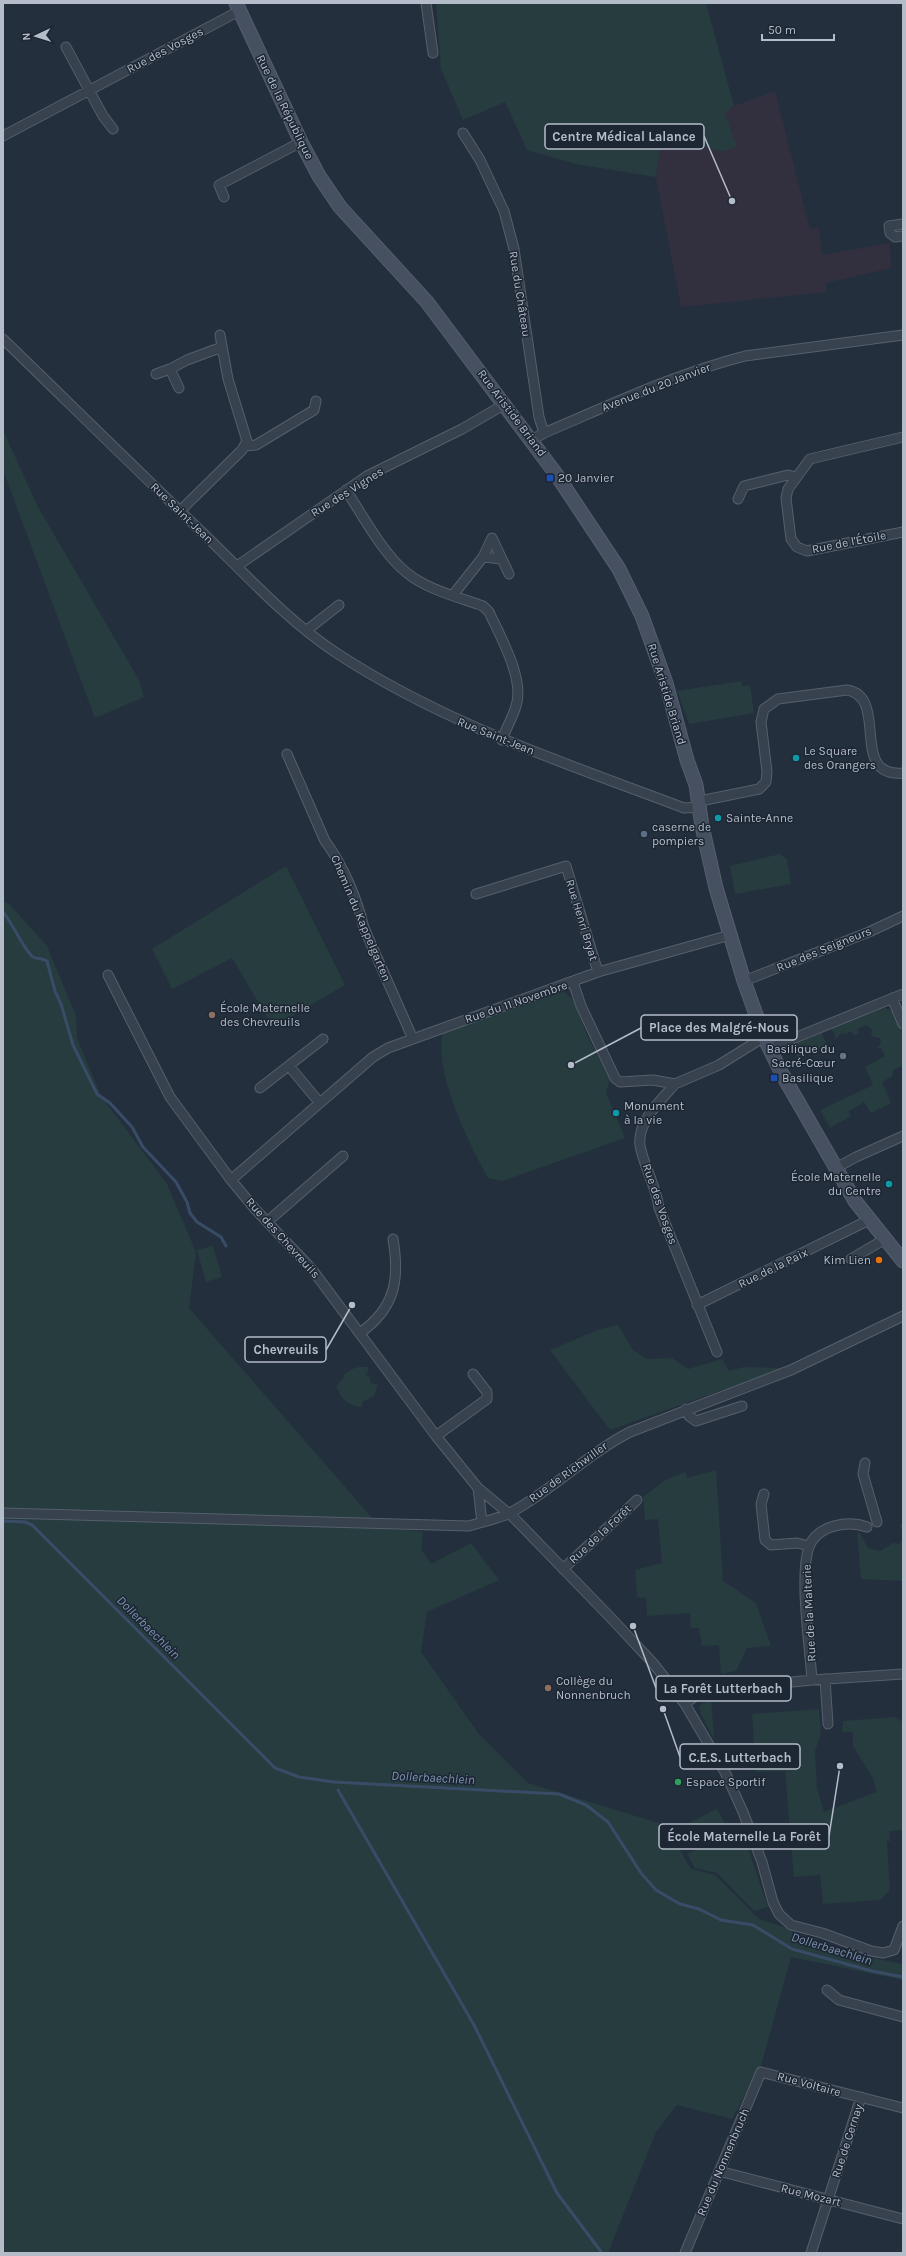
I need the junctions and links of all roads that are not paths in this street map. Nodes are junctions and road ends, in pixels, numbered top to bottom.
1 (426, 3) edge
2 (238, 7) edge
3 (66, 47) dead end
4 (433, 53) dead end
5 (90, 89) junction
6 (113, 129) dead end
7 (4, 131) edge
8 (464, 132) dead end
9 (301, 142) junction
10 (224, 197) dead end
11 (340, 207) joint
12 (903, 224) edge
13 (903, 236) edge
14 (220, 335) dead end
15 (903, 335) edge
16 (3, 340) edge
17 (222, 347) junction
18 (170, 369) junction
19 (156, 374) dead end
20 (180, 388) dead end
21 (316, 401) dead end
22 (505, 404) junction
23 (544, 433) junction
24 (903, 437) edge
25 (532, 440) junction
26 (245, 446) junction
27 (796, 477) junction
28 (346, 490) junction
29 (738, 499) dead end
30 (180, 511) junction
31 (903, 532) edge
32 (482, 557) junction
33 (502, 559) junction
34 (237, 566) junction
35 (509, 574) dead end
36 (454, 595) junction
37 (339, 605) dead end
38 (307, 630) junction
39 (502, 740) junction
40 (287, 754) dead end
41 (903, 773) edge
42 (700, 804) junction
43 (476, 894) dead end
44 (903, 916) edge
45 (730, 935) junction
46 (598, 972) junction
47 (108, 975) dead end
48 (744, 981) junction
49 (573, 982) junction
50 (903, 994) edge
51 (892, 998) junction
52 (903, 1024) edge
53 (323, 1039) dead end
54 (413, 1039) junction
55 (767, 1042) junction
56 (289, 1066) junction
57 (675, 1084) junction
58 (260, 1088) dead end
59 (319, 1102) junction
60 (903, 1136) edge
61 (343, 1156) dead end
62 (836, 1168) junction
63 (231, 1180) junction
64 (869, 1220) junction
65 (267, 1222) junction
66 (393, 1239) dead end
67 (885, 1240) junction
68 (851, 1259) dead end
69 (903, 1261) edge
70 (697, 1305) junction
71 (903, 1316) edge
72 (360, 1333) junction
73 (717, 1352) dead end
74 (473, 1374) dead end
75 (742, 1406) dead end
76 (686, 1410) junction
77 (436, 1436) junction
78 (865, 1463) dead end
79 (478, 1488) junction
80 (764, 1494) dead end
81 (637, 1500) dead end
82 (3, 1512) edge
83 (508, 1513) junction
84 (482, 1522) junction
85 (877, 1522) dead end
86 (867, 1527) dead end
87 (809, 1546) junction
88 (563, 1569) junction
89 (901, 1672) edge
90 (825, 1679) junction
91 (812, 1680) junction
92 (684, 1704) junction
93 (828, 1724) dead end
94 (903, 1926) edge
95 (827, 1990) dead end
96 (903, 2017) edge
97 (761, 2072) joint
98 (861, 2097) junction
99 (903, 2108) edge
100 (719, 2172) junction
101 (828, 2199) junction
102 (903, 2219) edge
103 (685, 2253) edge
104 (810, 2253) edge

1 - 4 street
2 - 5 street, Rue des Vosges
2 - 9 main road, Rue de la République
3 - 5 street
5 - 6 street
5 - 7 street, Rue des Vosges
8 - 23 street, Rue du Château
9 - 10 street
9 - 11 main road, Rue de la République
11 - 22 main road, Rue Aristide Briand
12 - 13 street
14 - 17 street
15 - 23 street, Avenue du 20 Janvier
16 - 30 street, Rue Saint-Jean
17 - 18 street
17 - 26 street
18 - 19 street
18 - 20 street
21 - 26 street
22 - 25 main road, Rue Aristide Briand
22 - 28 street, Rue des Vignes
23 - 25 street, Avenue du 20 Janvier
24 - 27 street, Rue de l'Étoile
25 - 42 main road, Rue Aristide Briand
26 - 30 street
27 - 29 street
27 - 31 street, Rue de l'Étoile
28 - 34 street, Rue des Vignes
28 - 36 street
30 - 34 street, Rue Saint-Jean
32 - 33 street
32 - 33 street
32 - 36 street
33 - 35 street
34 - 38 street, Rue Saint-Jean
36 - 39 street
37 - 38 street
38 - 39 street, Rue Saint-Jean
39 - 42 street, Rue Saint-Jean
40 - 54 street, Chemin du Kappelgarten
41 - 42 street, Rue Saint-Jean
42 - 45 main road, Rue Aristide Briand
43 - 46 street, Rue Henri Bryat
44 - 48 street, Rue des Seigneurs
45 - 46 street, Rue du 11 Novembre
45 - 48 main road, Rue Aristide Briand
46 - 49 street, Rue du 11 Novembre
47 - 63 street, Rue des Chevreuils
48 - 55 main road, Rue Aristide Briand
49 - 54 street, Rue du 11 Novembre
49 - 57 street
50 - 51 street
51 - 52 street
51 - 55 street
53 - 56 street
54 - 59 street, Rue du 11 Novembre
55 - 57 street
55 - 62 main road, Rue Aristide Briand
56 - 58 street
56 - 59 street
57 - 70 street, Rue des Vosges
59 - 63 street, Rue du 11 Novembre
60 - 62 street
61 - 65 street
62 - 64 main road, Rue Aristide Briand
63 - 65 street, Rue des Chevreuils
64 - 67 main road, Rue Aristide Briand
64 - 70 street, Rue de la Paix
65 - 72 street, Rue des Chevreuils
66 - 72 street
67 - 68 street
67 - 69 main road, Rue Aristide Briand
70 - 73 street, Rue des Vosges
71 - 76 street, Rue de Richwiller
72 - 77 street, Rue des Chevreuils
74 - 77 street
75 - 76 street
76 - 83 street, Rue de Richwiller
77 - 79 street, Rue des Chevreuils
78 - 85 street
79 - 83 street, Rue des Chevreuils
79 - 84 street
80 - 87 street
81 - 88 street, Rue de la Forêt
82 - 84 street, Rue de Richwiller
83 - 84 street, Rue de Richwiller
83 - 88 street, Rue de la Forêt
86 - 87 street
87 - 91 street, Rue de la Malterie
88 - 92 street, Rue de la Forêt
89 - 90 street
90 - 91 street
90 - 93 street
91 - 92 street
92 - 94 street, Rue de la Forêt
95 - 96 street
97 - 98 street, Rue Voltaire
97 - 100 street, Rue du Nonnenbruch
98 - 99 street, Rue Voltaire
98 - 101 street, Rue de Cernay
100 - 101 street, Rue Mozart
100 - 103 street, Rue du Nonnenbruch
101 - 102 street, Rue Mozart
101 - 104 street, Rue de Cernay

